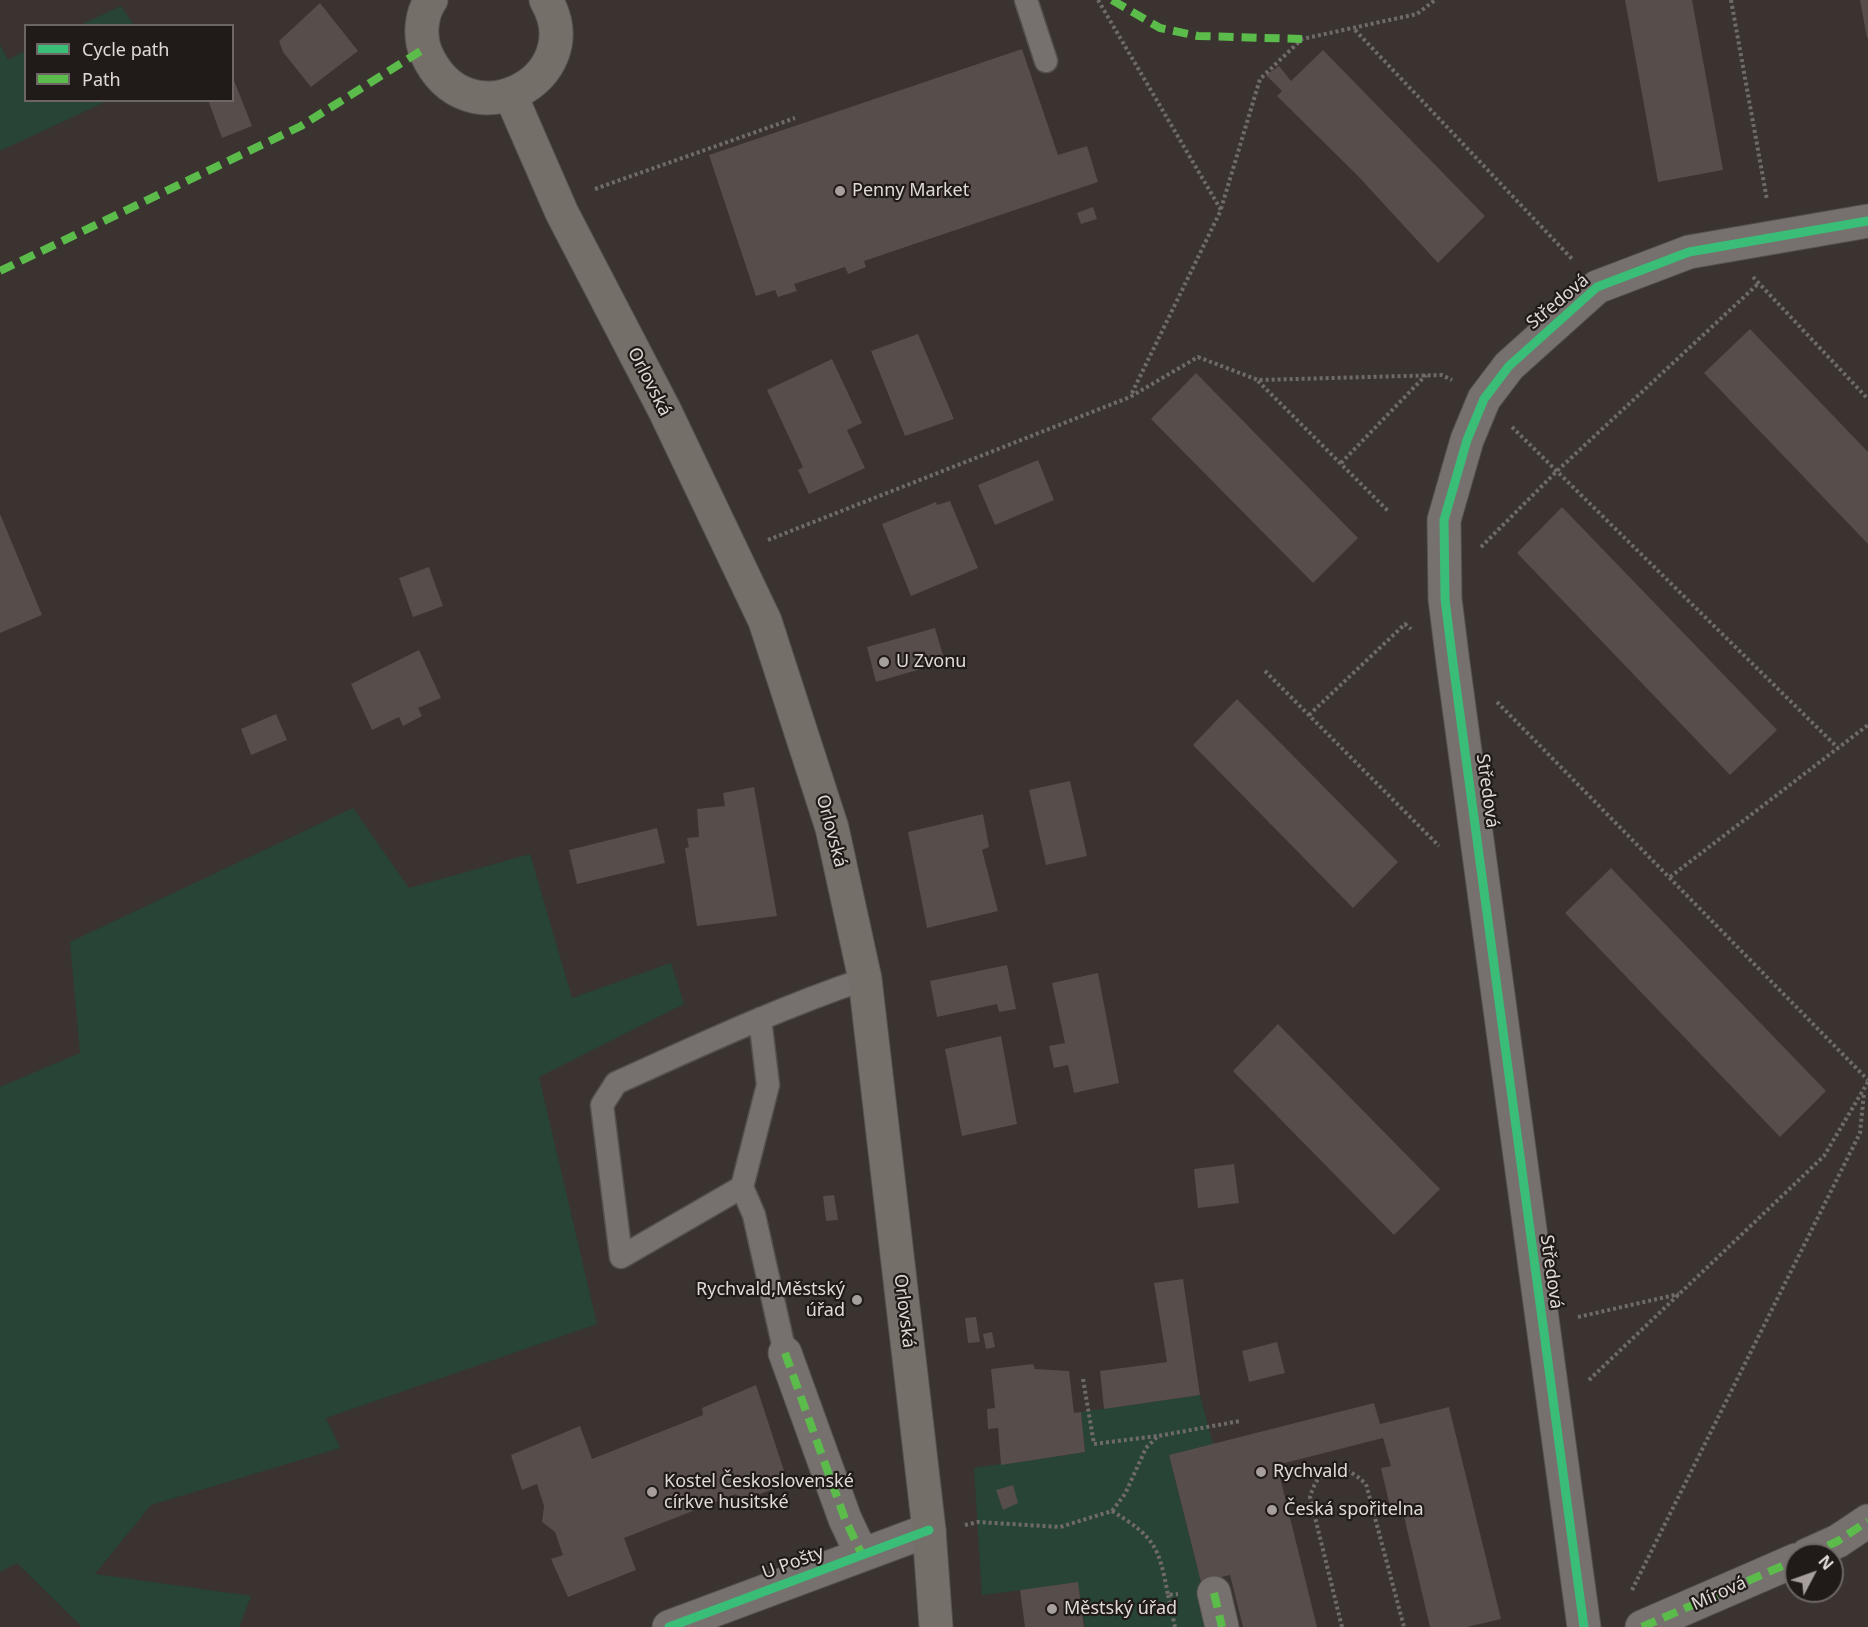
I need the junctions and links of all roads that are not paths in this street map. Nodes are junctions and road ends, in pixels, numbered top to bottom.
1 (546, 0) edge
2 (1026, 0) edge
3 (427, 2) edge
4 (1046, 61) dead end
5 (511, 96) junction
6 (1868, 221) edge
7 (865, 979) junction
8 (760, 1019) junction
9 (742, 1187) junction
10 (785, 1353) joint
11 (1868, 1521) edge
12 (929, 1530) junction
13 (1834, 1543) edge
14 (862, 1555) junction
15 (1784, 1565) edge
16 (1214, 1593) road end
17 (669, 1627) edge
18 (936, 1627) edge
19 (1222, 1627) edge
20 (1584, 1627) edge
21 (1642, 1627) edge

1 - 5 main road
2 - 4 lane
3 - 5 main road
5 - 7 main road, Orlovská
6 - 20 street, Středová
7 - 8 lane
7 - 12 main road, Orlovská
8 - 9 lane
8 - 9 lane
9 - 10 lane
10 - 14 street
11 - 13 street
12 - 14 street, U Pošty
12 - 18 main road, Orlovská
14 - 17 street, U Pošty
15 - 21 street, Mírová
16 - 19 street

